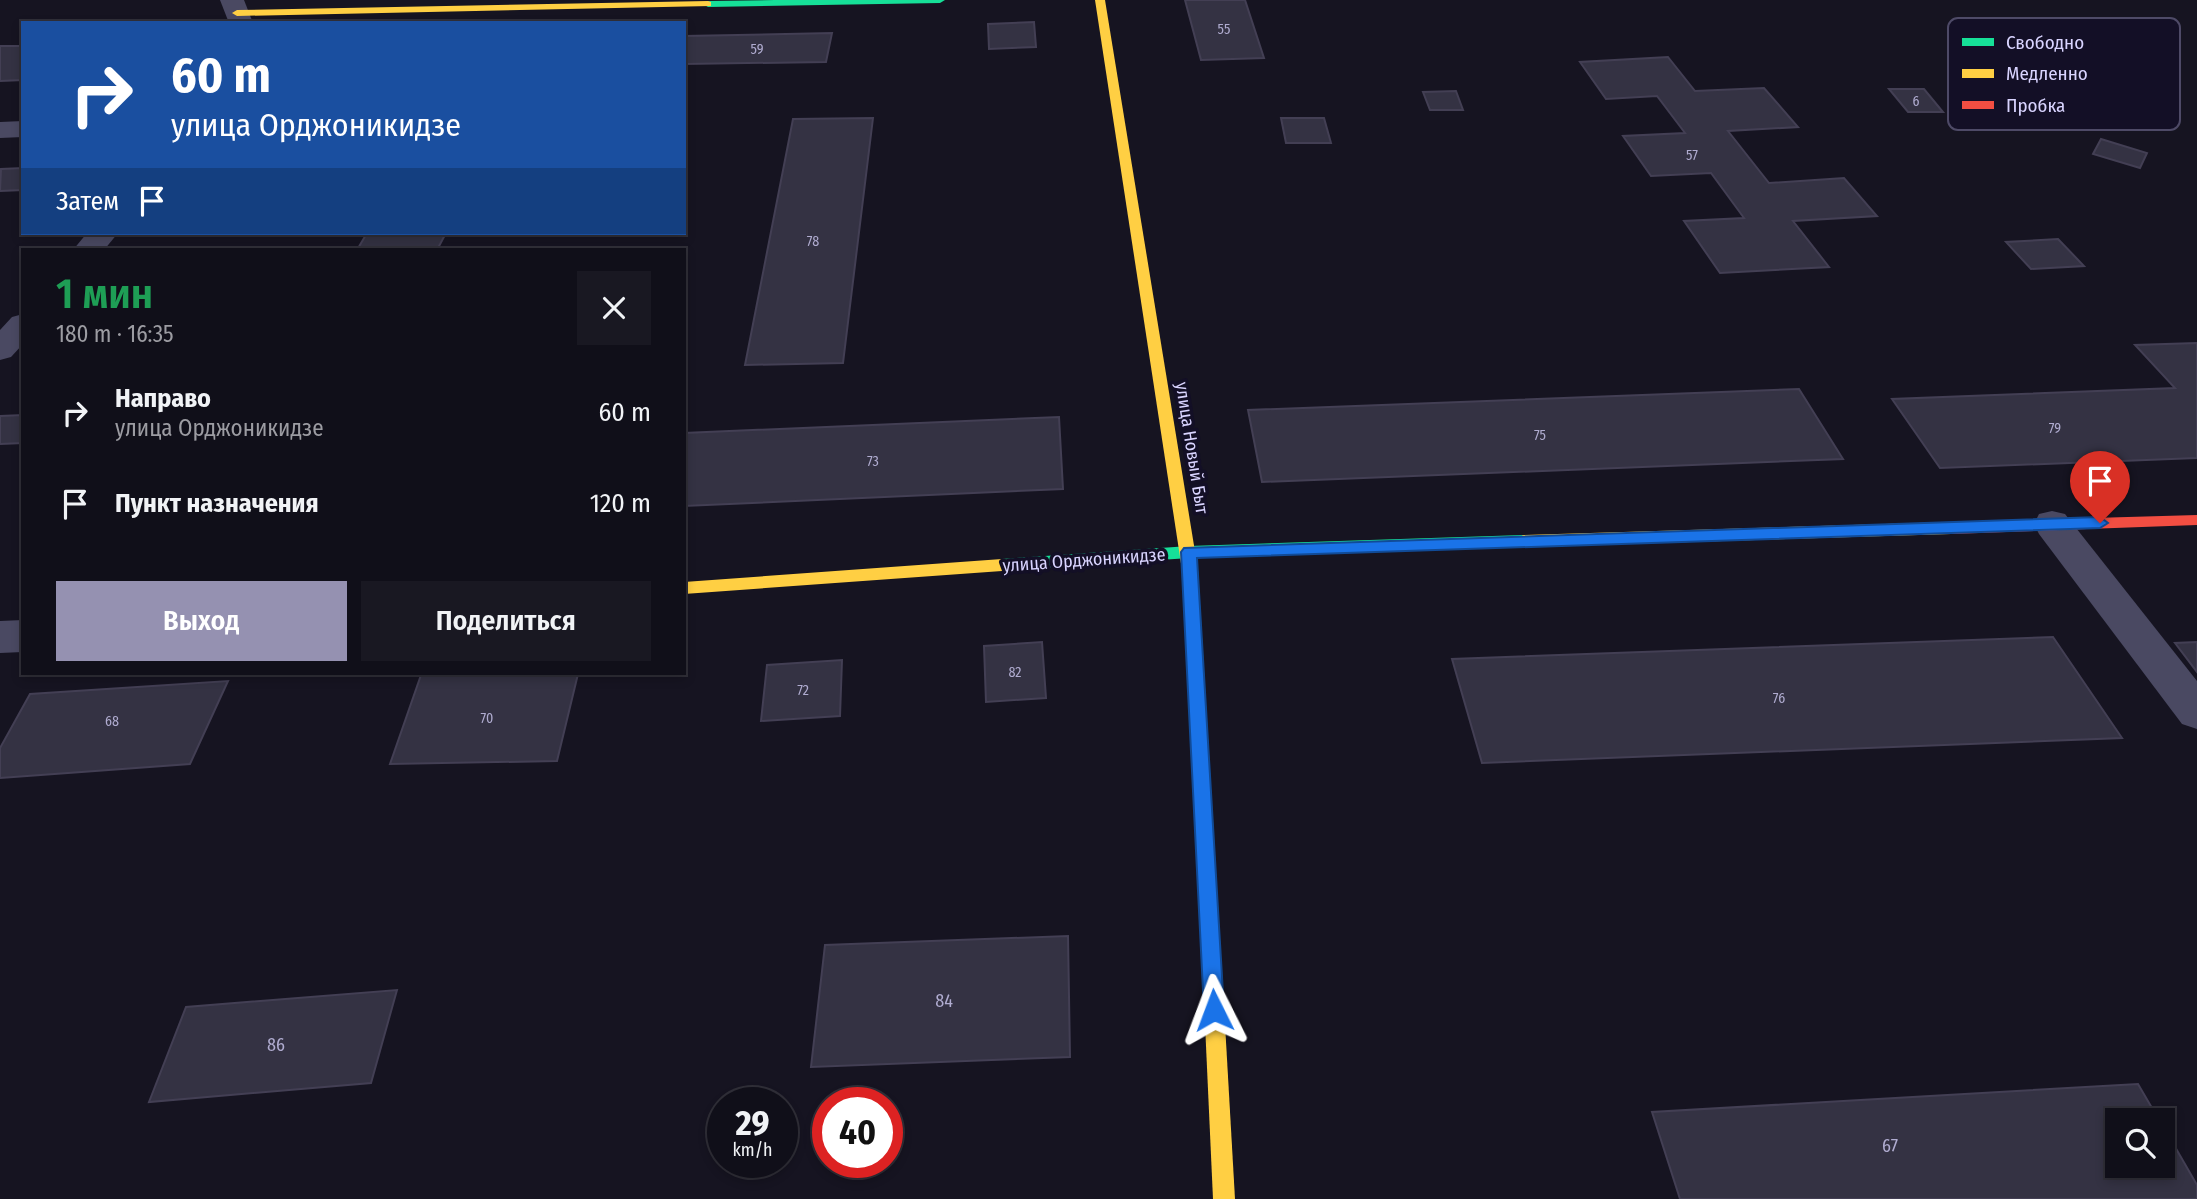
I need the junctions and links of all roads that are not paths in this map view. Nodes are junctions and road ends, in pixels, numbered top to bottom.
1 (940, 0) edge
2 (1100, 0) edge
3 (237, 12) edge
4 (21, 129) edge
5 (0, 130) edge
6 (21, 326) edge
7 (0, 351) edge
8 (2197, 520) edge
9 (2052, 524) junction
10 (1189, 552) junction
11 (686, 589) edge
12 (21, 636) edge
13 (0, 637) edge
14 (2197, 712) edge
15 (1224, 1199) edge

1 - 3 street
2 - 10 street, улица Новый Быт
4 - 5 street
6 - 7 street
8 - 9 street, улица Орджоникидзе
9 - 10 street, улица Орджоникидзе
9 - 14 street
10 - 11 street, улица Орджоникидзе
10 - 15 street, улица Новый Быт
12 - 13 street

